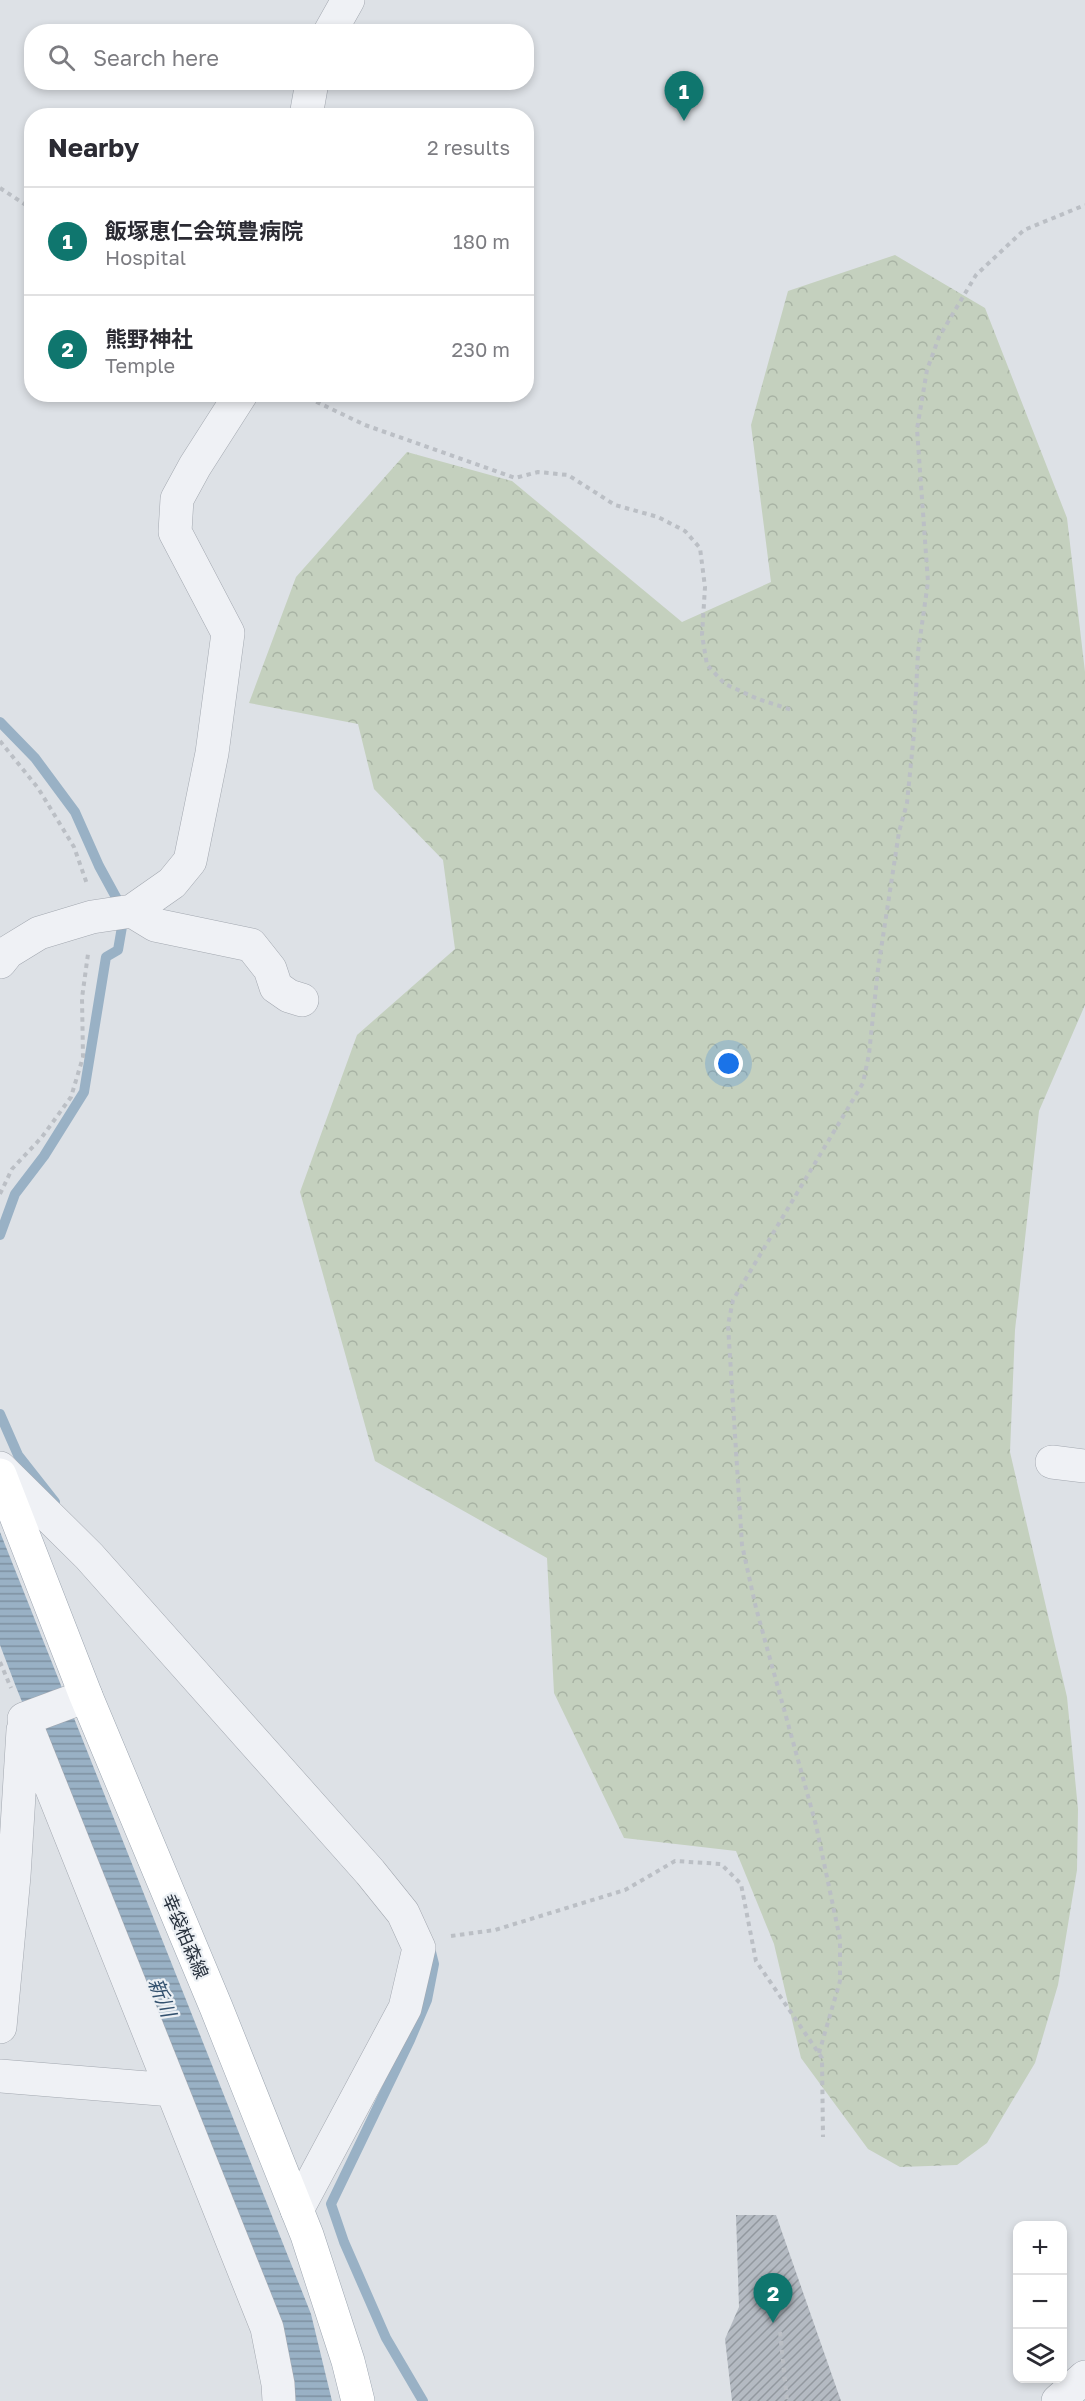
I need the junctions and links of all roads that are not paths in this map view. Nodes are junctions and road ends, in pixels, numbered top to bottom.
1 (348, 0) edge
2 (334, 24) edge
3 (311, 90) edge
4 (307, 108) edge
5 (236, 402) edge
6 (132, 911) junction
7 (3, 952) edge
8 (302, 1000) dead end
9 (1052, 1462) dead end
10 (1085, 1466) edge
11 (0, 1468) edge
12 (0, 1475) edge
13 (79, 1699) junction
14 (24, 1719) junction
15 (7, 1875) edge
16 (0, 2027) edge
17 (0, 2076) edge
18 (172, 2090) junction
19 (297, 2210) junction
20 (1085, 2377) edge
21 (279, 2401) edge
22 (358, 2401) edge
23 (1058, 2401) edge

1 - 2 street
3 - 4 street
5 - 6 street
6 - 7 street
6 - 8 street
9 - 10 street
11 - 19 street
12 - 13 main road, 幸袋柏森線
13 - 14 street
13 - 19 main road, 幸袋柏森線
14 - 15 street
14 - 18 street
15 - 16 street
17 - 18 street
18 - 21 street
19 - 22 main road, 幸袋柏森線
20 - 23 street

